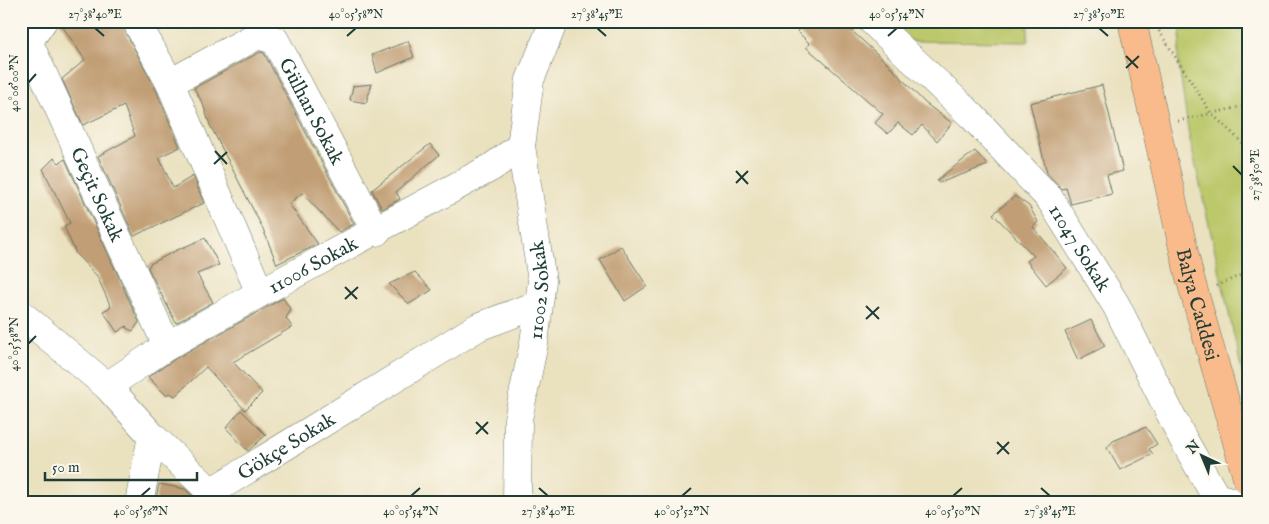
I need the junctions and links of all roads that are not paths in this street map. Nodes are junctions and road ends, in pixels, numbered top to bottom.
1 (136, 21) edge
2 (554, 21) edge
3 (872, 21) edge
4 (1132, 21) edge
5 (1155, 25) edge
6 (31, 39) edge
7 (170, 83) junction
8 (1157, 127) junction
9 (521, 146) junction
10 (376, 232) junction
11 (260, 293) junction
12 (537, 305) junction
13 (21, 314) edge
14 (167, 346) junction
15 (107, 386) junction
16 (152, 436) junction
17 (1248, 481) edge
18 (217, 497) edge
19 (139, 503) edge
20 (517, 503) edge
21 (1238, 503) edge

1 - 7 street
2 - 9 street, 11002 Sokak
3 - 21 street, 11047 Sokak
4 - 8 main road, Balya Caddesi
5 - 8 main road, Balya Caddesi
6 - 14 street, Geçit Sokak
7 - 10 street, Gülhan Sokak
7 - 11 street
8 - 17 main road, Balya Caddesi
9 - 10 street, 11006 Sokak
9 - 12 street, 11002 Sokak
10 - 11 street, 11006 Sokak
11 - 14 street, 11006 Sokak
12 - 18 street, Gökçe Sokak
12 - 20 street, 11002 Sokak
13 - 15 street, Gökçe Sokak
14 - 15 street, 11006 Sokak
15 - 16 street, Gökçe Sokak
16 - 18 street, Gökçe Sokak
16 - 19 street

